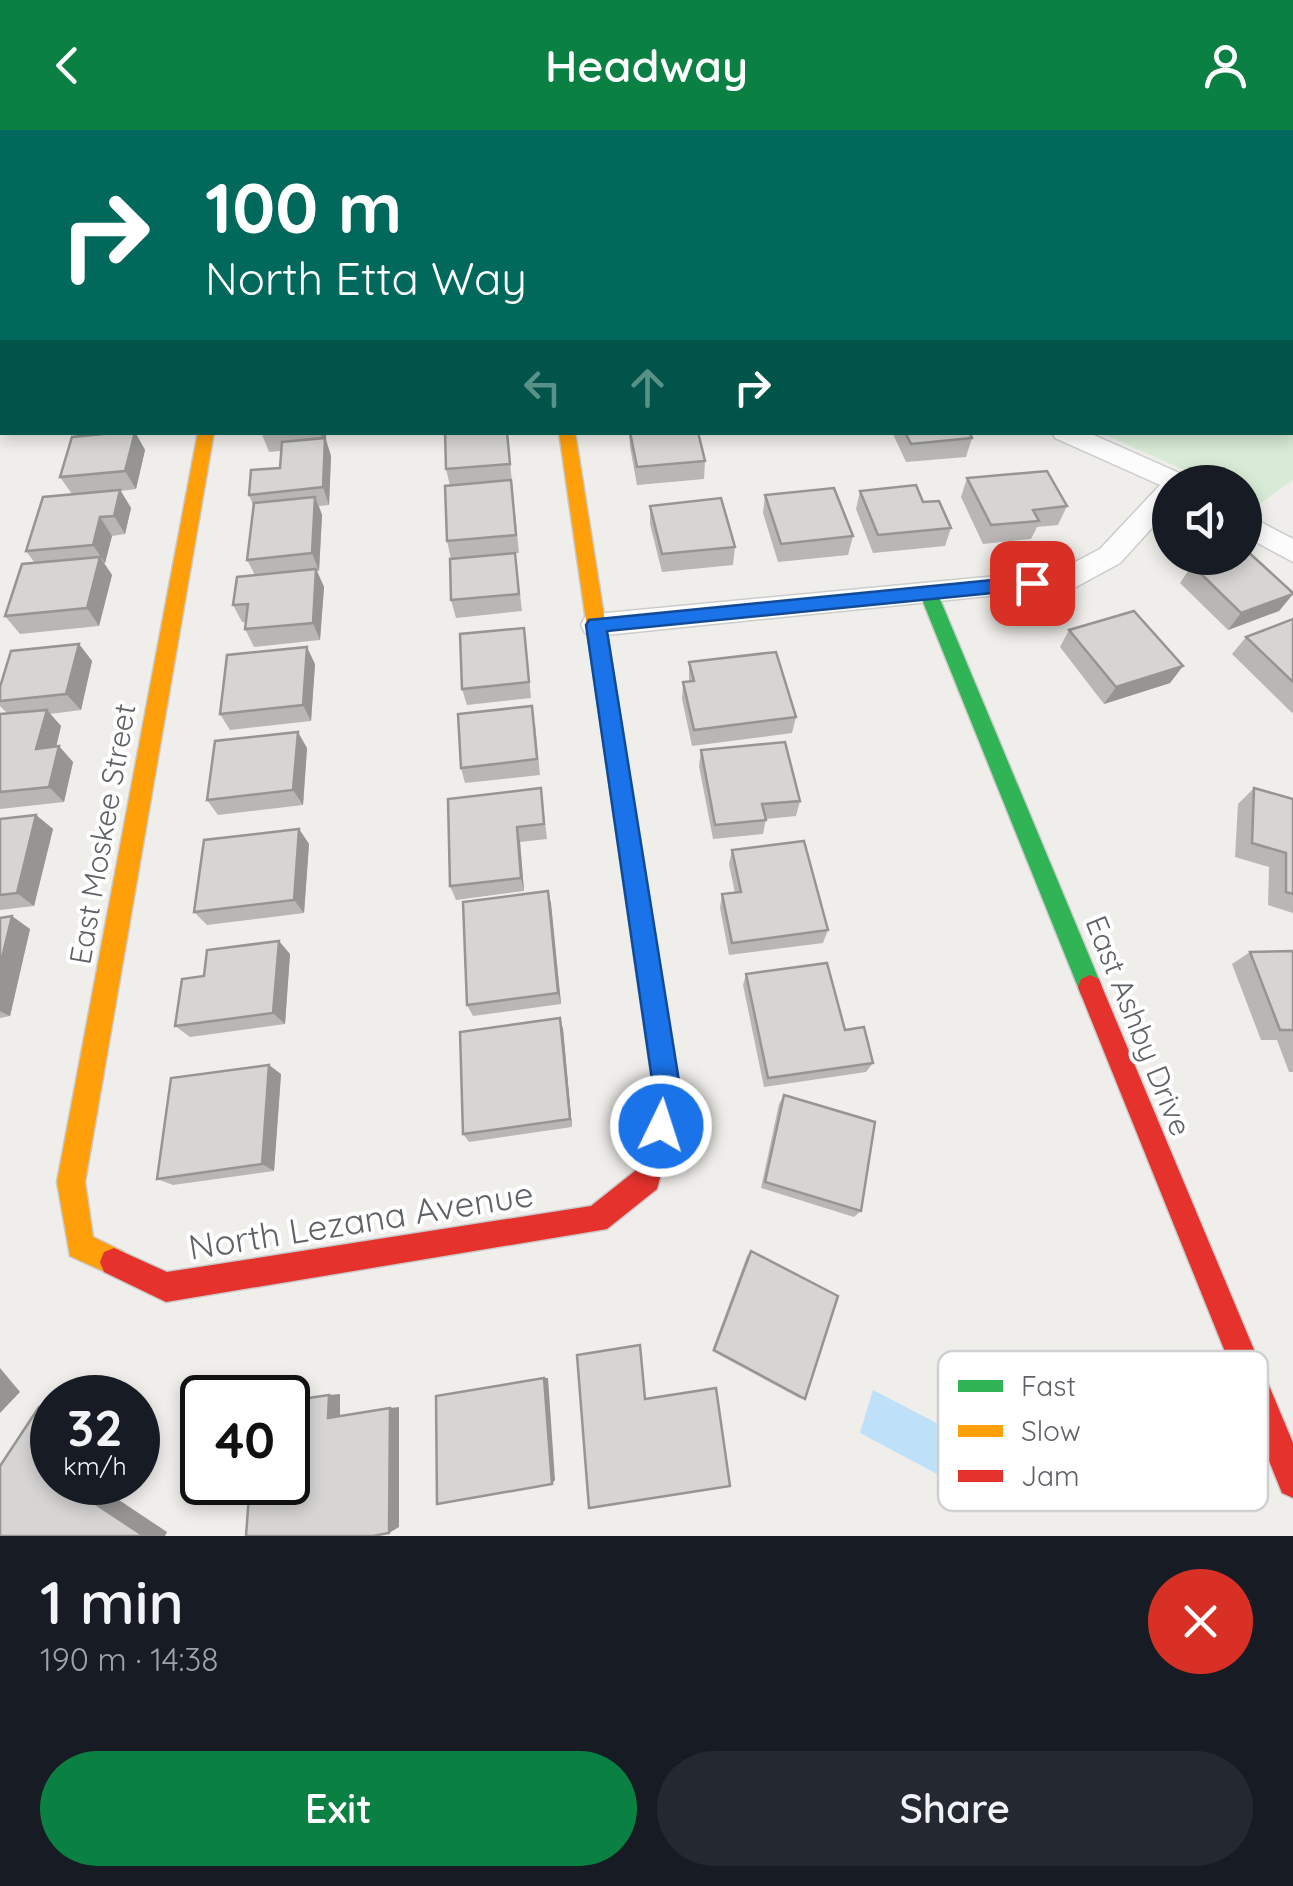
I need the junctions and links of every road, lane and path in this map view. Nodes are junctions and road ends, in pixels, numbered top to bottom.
1 (205, 435) edge
2 (567, 435) edge
3 (1071, 435) edge
4 (1152, 471) edge
5 (1152, 510) edge
6 (1262, 533) edge
7 (1293, 552) edge
8 (928, 592) junction
9 (596, 625) junction
10 (80, 1246) joint
11 (1239, 1351) edge
12 (1268, 1421) edge
13 (1293, 1482) edge

1 - 10 street, East Moskee Street
2 - 9 street
3 - 4 street
5 - 8 street
6 - 7 street
8 - 9 street
8 - 11 street, East Ashby Drive
9 - 10 street, North Lezana Avenue
12 - 13 street, East Ashby Drive

